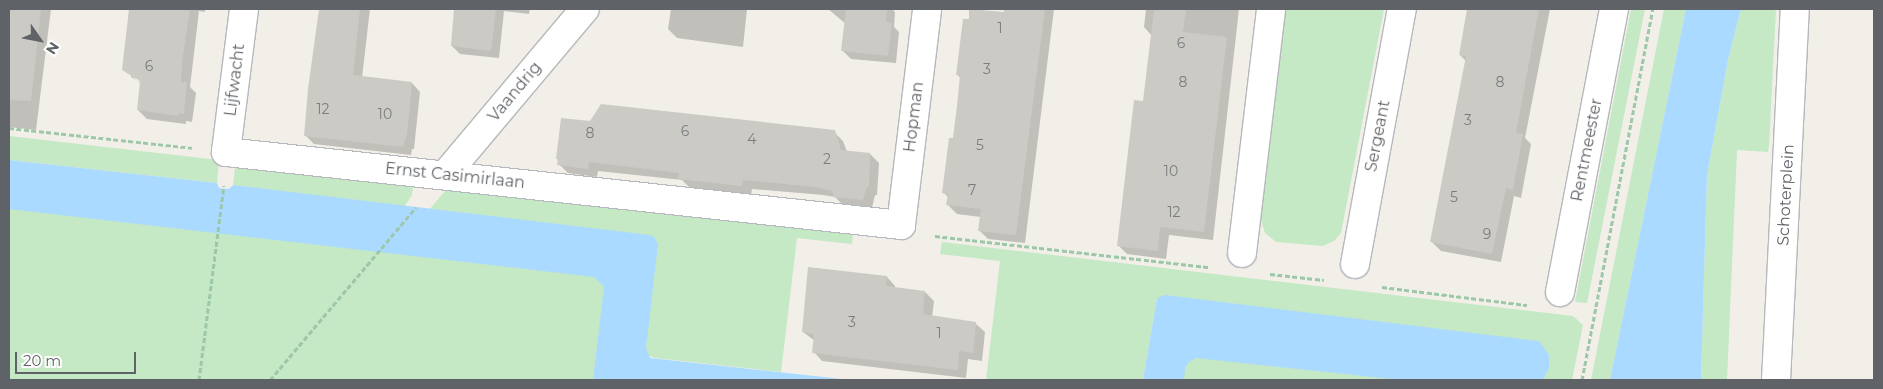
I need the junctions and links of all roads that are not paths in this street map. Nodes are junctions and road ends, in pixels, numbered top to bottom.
1 (244, 9) edge
2 (585, 9) edge
3 (927, 9) edge
4 (1270, 9) edge
5 (1402, 9) edge
6 (1614, 9) edge
7 (1795, 9) edge
8 (226, 152) joint
9 (445, 175) junction
10 (901, 224) joint
11 (1242, 253) dead end
12 (1354, 264) dead end
13 (1560, 292) dead end
14 (1776, 380) edge

1 - 8 street, Lijfwacht
2 - 9 street, Vaandrig
3 - 10 street, Hopman
4 - 11 street
5 - 12 street, Sergeant
6 - 13 street, Rentmeester
7 - 14 street, Schoterplein
8 - 9 street, Ernst Casimirlaan
9 - 10 street, Ernst Casimirlaan

